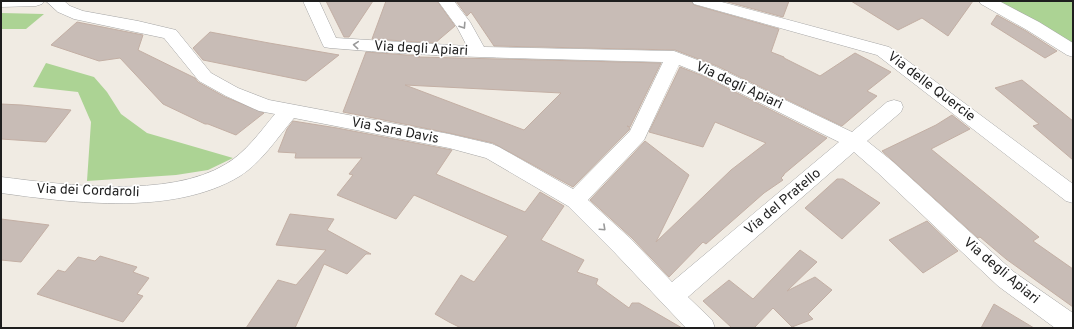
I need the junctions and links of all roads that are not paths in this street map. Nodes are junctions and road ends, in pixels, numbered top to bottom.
1 (36, 1) edge
2 (54, 1) edge
3 (311, 1) edge
4 (446, 1) edge
5 (700, 1) edge
6 (987, 1) edge
7 (1, 2) edge
8 (1073, 51) edge
9 (479, 52) junction
10 (674, 57) junction
11 (894, 107) dead end
12 (289, 111) junction
13 (854, 141) junction
14 (1, 185) edge
15 (1073, 195) edge
16 (575, 200) junction
17 (671, 297) junction
18 (1073, 327) edge
19 (703, 328) edge

1 - 7 street
2 - 12 street, Via Sara Davis
9 -> 3 street, Via degli Apiari
4 -> 9 street
5 - 15 street, Via delle Quercie
6 - 8 street
9 - 10 street, Via degli Apiari
10 - 13 street, Via degli Apiari
10 - 16 street
11 - 13 street, Via del Pratello
12 - 14 street, Via dei Cordaroli
12 - 16 street, Via Sara Davis
13 - 17 street, Via del Pratello
13 - 18 street, Via degli Apiari
16 -> 17 street, Via Sara Davis
17 - 19 street, Via Sara Davis

